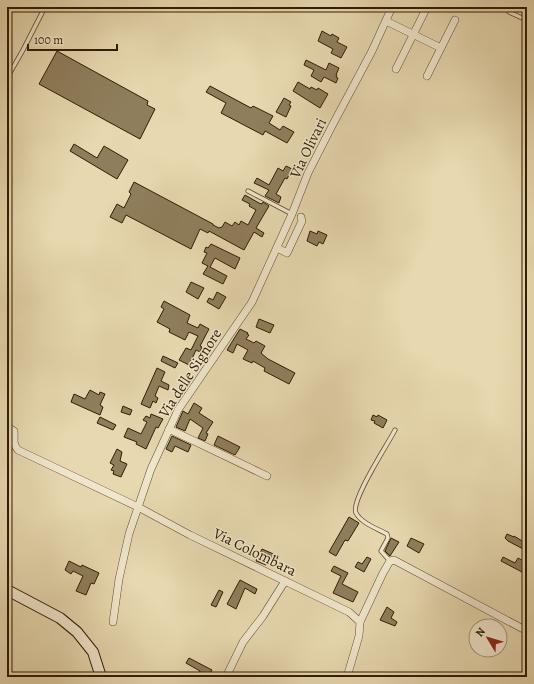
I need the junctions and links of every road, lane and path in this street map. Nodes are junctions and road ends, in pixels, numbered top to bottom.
1 (46, 7) edge
2 (392, 7) edge
3 (426, 9) dead end
4 (509, 12) dead end
5 (527, 19) edge
6 (455, 20) dead end
7 (386, 21) junction
8 (413, 34) junction
9 (527, 35) edge
10 (441, 48) junction
11 (396, 69) dead end
12 (427, 76) dead end
13 (7, 78) edge
14 (527, 187) edge
15 (248, 191) dead end
16 (292, 214) junction
17 (301, 217) dead end
18 (277, 248) junction
19 (252, 302) joint
20 (7, 426) edge
21 (169, 429) junction
22 (395, 430) dead end
23 (267, 476) dead end
24 (138, 507) junction
25 (390, 561) junction
26 (285, 581) junction
27 (7, 590) edge
28 (113, 622) dead end
29 (360, 622) junction
30 (527, 631) edge
31 (101, 677) edge
32 (226, 677) edge
33 (347, 677) edge

1 - 13 lane
2 - 7 street, Via Olivari
3 - 8 street
4 - 5 lane
6 - 10 street
7 - 8 street
7 - 16 street, Via Olivari
8 - 10 street
8 - 11 street
9 - 14 path
10 - 12 street
15 - 16 lane
16 - 18 street, Via Olivari
17 - 18 street
18 - 19 street, Via Olivari
19 - 21 street, Via delle Signore
20 - 24 street, Via Colombara
21 - 23 street
21 - 24 street, Via delle Signore
22 - 25 lane
24 - 26 street, Via Colombara
24 - 28 street, Via delle Signore
25 - 29 street
25 - 30 street
26 - 29 street, Via Colombara
26 - 32 street
27 - 31 main road
29 - 33 street

